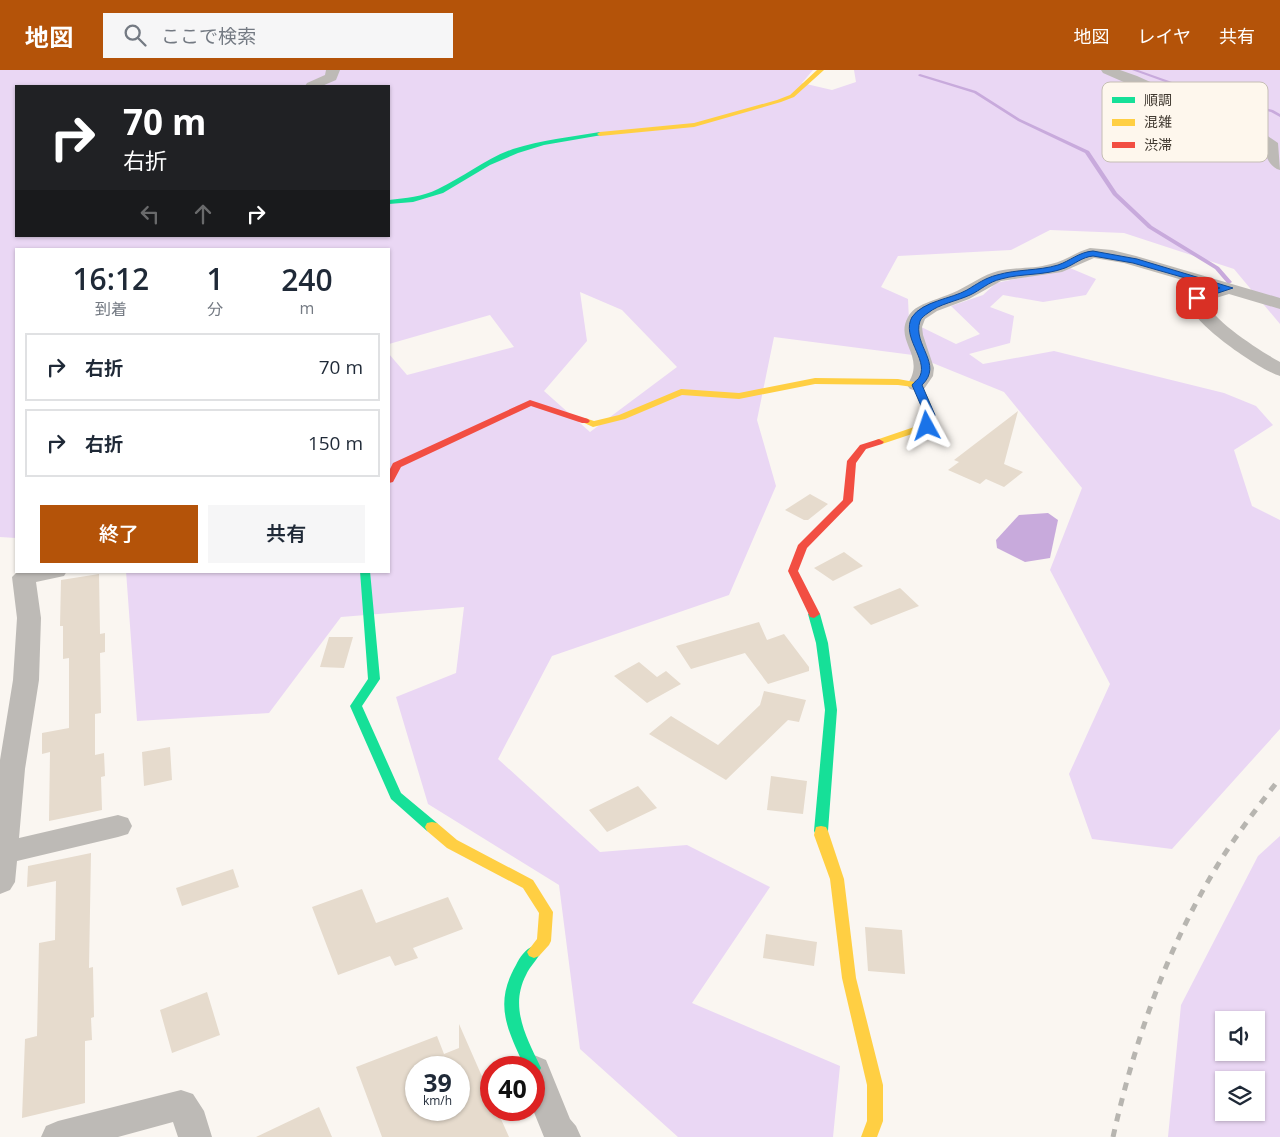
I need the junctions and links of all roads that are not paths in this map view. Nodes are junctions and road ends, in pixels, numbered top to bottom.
1 (333, 70) edge
2 (822, 70) edge
3 (1108, 70) edge
4 (1136, 82) edge
5 (314, 85) edge
6 (1268, 141) edge
7 (1280, 164) edge
8 (390, 202) edge
9 (1229, 288) junction
10 (1280, 304) edge
11 (1280, 370) edge
12 (917, 385) junction
13 (390, 478) edge
14 (45, 573) edge
15 (365, 573) edge
16 (118, 826) dead end
17 (3, 853) junction
18 (0, 882) edge
19 (528, 1056) edge
20 (545, 1099) edge
21 (139, 1127) edge
22 (58, 1137) edge
23 (195, 1137) edge
24 (564, 1137) edge
25 (869, 1137) edge

1 - 5 street
2 - 8 street
3 - 4 street
6 - 7 street
9 - 10 street
9 - 11 street
9 - 12 street
12 - 13 street
12 - 25 street
14 - 17 street
15 - 19 street
16 - 17 street
17 - 18 street
20 - 24 street
21 - 22 street
21 - 23 street

